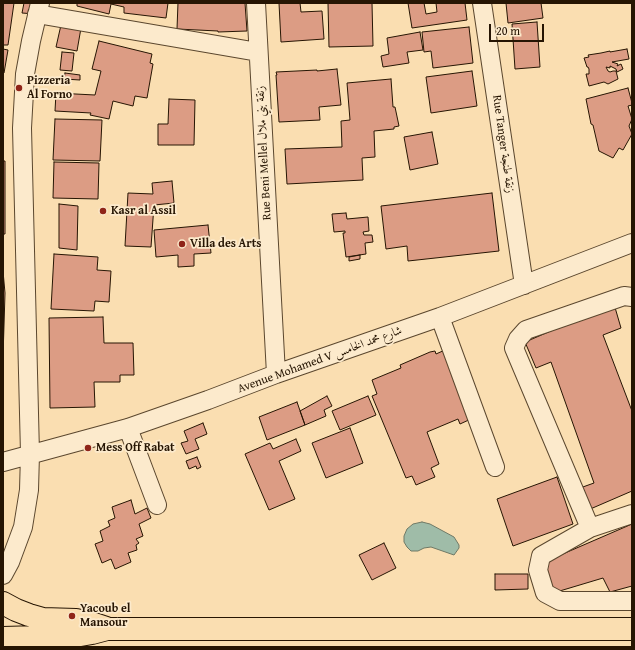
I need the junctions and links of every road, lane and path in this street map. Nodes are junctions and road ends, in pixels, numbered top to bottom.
1 (256, 3) edge
2 (482, 3) edge
3 (38, 9) edge
4 (258, 52) junction
5 (632, 244) edge
6 (524, 285) junction
7 (632, 297) edge
8 (440, 317) junction
9 (276, 374) junction
10 (128, 428) junction
11 (30, 454) junction
12 (3, 462) edge
13 (495, 467) dead end
14 (157, 505) dead end
15 (632, 514) edge
16 (590, 528) junction
17 (3, 575) edge
18 (632, 601) edge
19 (3, 603) edge
20 (107, 629) junction
21 (632, 629) edge
22 (3, 638) edge

1 - 4 street, Rue Beni Mellel زنقة بني ملال
2 - 6 street, Rue Tanger زنقة طنجة
3 - 4 street
3 - 11 street
4 - 9 street, Rue Beni Mellel زنقة بني ملال
5 - 6 street, Avenue Mohamed V شارع محمد الخامس
6 - 8 street, Avenue Mohamed V شارع محمد الخامس
7 - 16 street
8 - 9 street, Avenue Mohamed V شارع محمد الخامس
8 - 13 street
9 - 10 street, Avenue Mohamed V شارع محمد الخامس
10 - 11 street, Avenue Mohamed V شارع محمد الخامس
10 - 14 street
11 - 12 street, Avenue Mohamed V شارع محمد الخامس
11 - 17 street
15 - 16 street
16 - 18 street
19 - 20 main road
20 - 21 main road
20 - 22 main road

